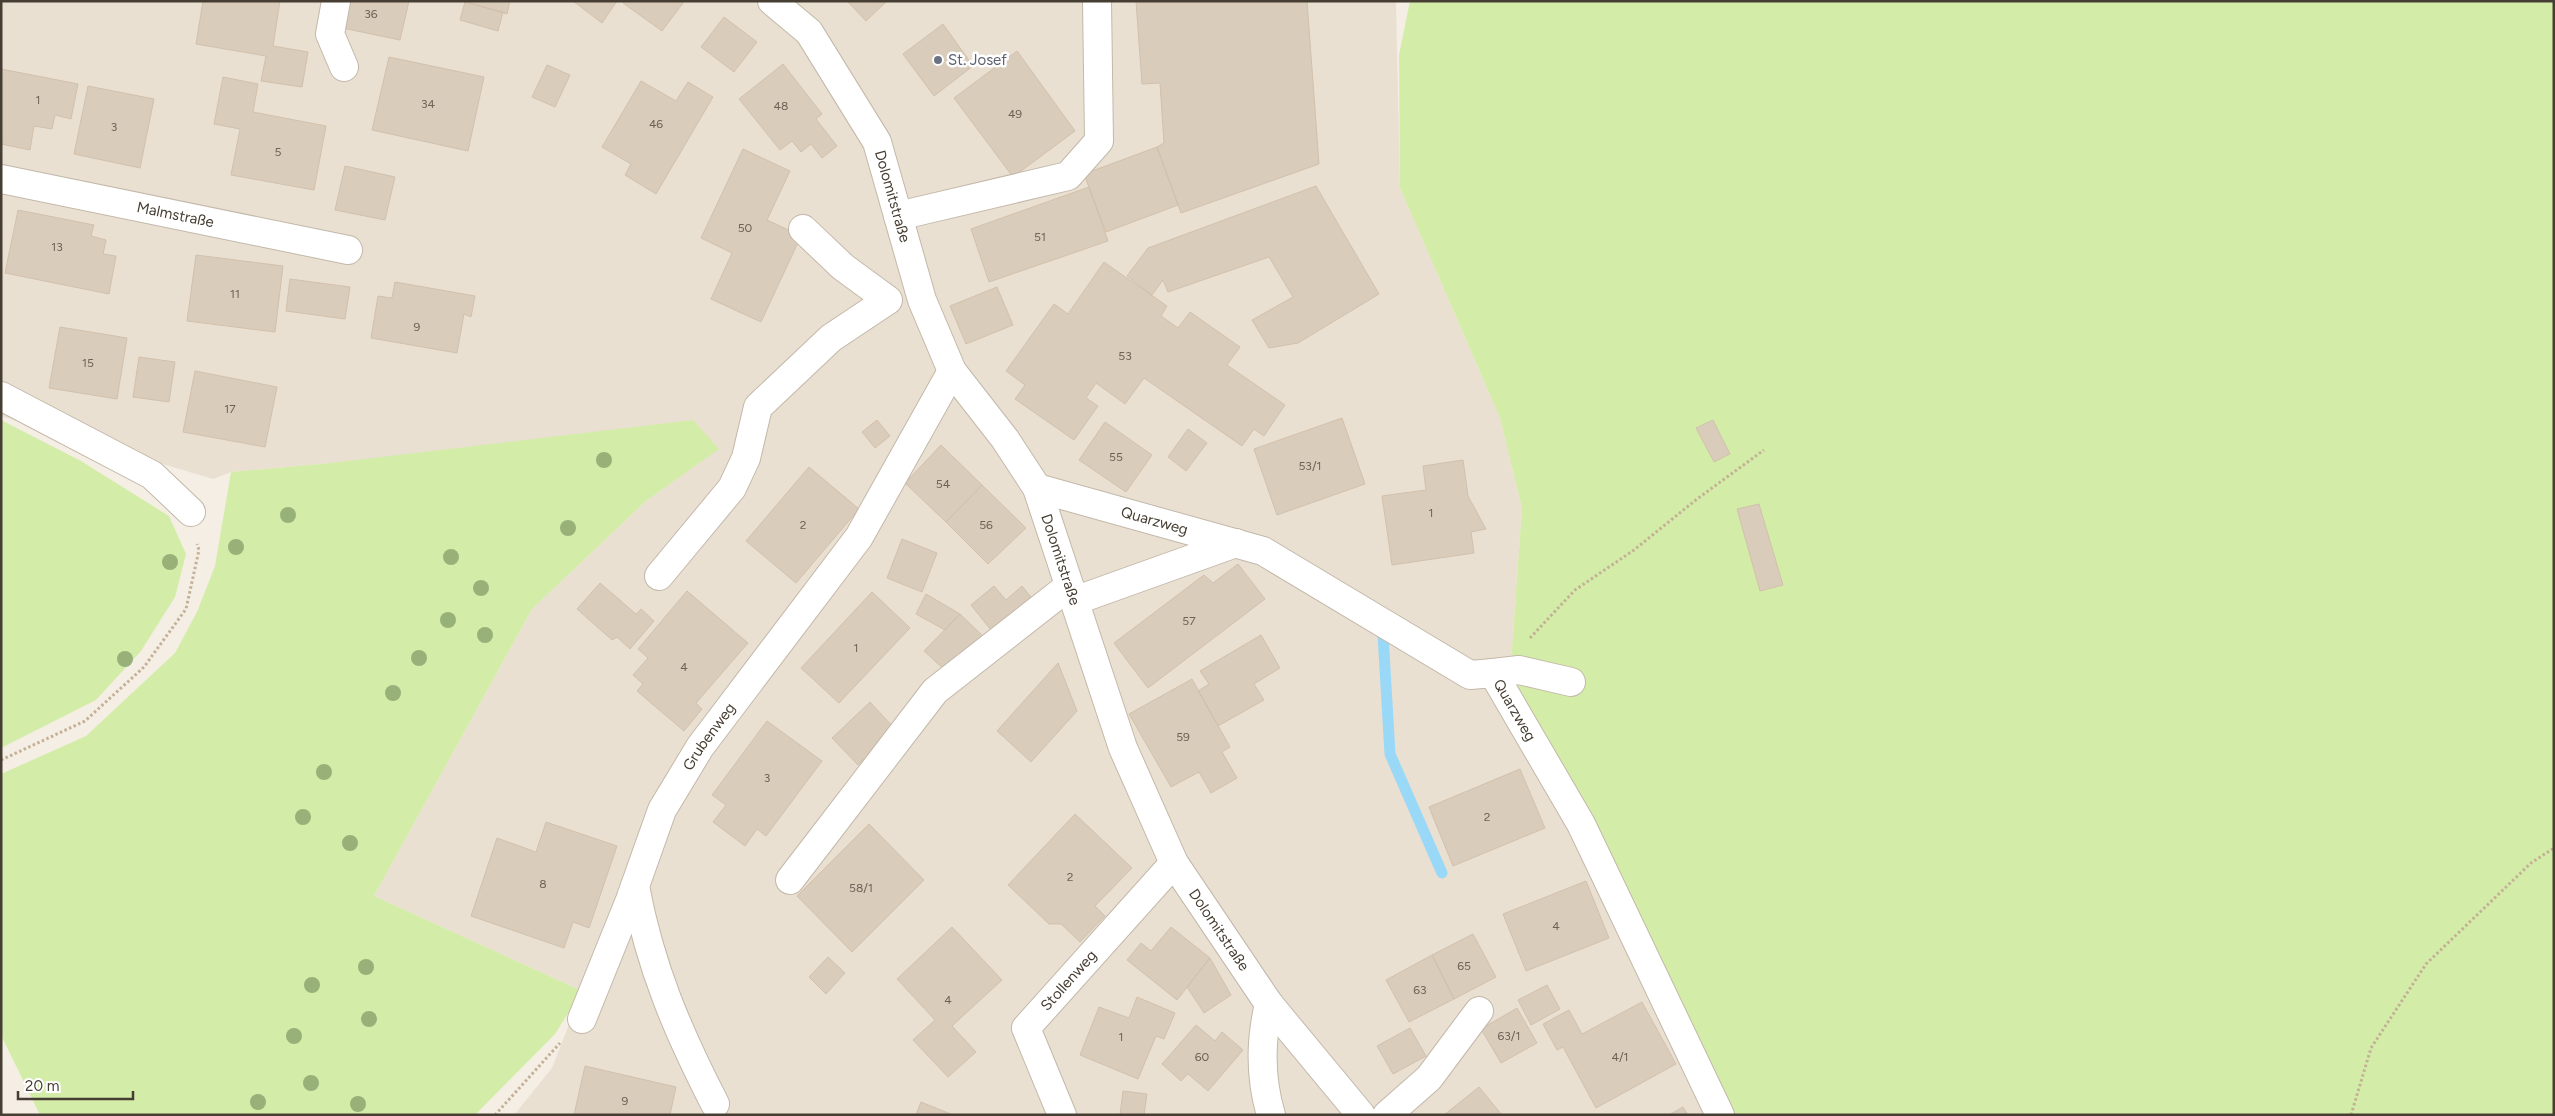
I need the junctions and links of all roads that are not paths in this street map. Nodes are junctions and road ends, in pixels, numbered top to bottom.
1 (336, 1) edge
2 (772, 1) edge
3 (1097, 1) edge
4 (344, 67) dead end
5 (1, 179) edge
6 (898, 216) junction
7 (803, 229) dead end
8 (348, 250) dead end
9 (919, 290) junction
10 (888, 300) junction
11 (952, 371) junction
12 (1, 396) edge
13 (1037, 488) junction
14 (191, 512) road end
15 (1236, 543) junction
16 (660, 576) dead end
17 (1071, 594) junction
18 (1493, 673) junction
19 (1571, 682) dead end
20 (1174, 863) junction
21 (790, 880) dead end
22 (635, 886) junction
23 (1269, 1004) junction
24 (1479, 1011) dead end
25 (582, 1019) road end
26 (715, 1104) dead end
27 (1062, 1115) edge
28 (1271, 1115) edge
29 (1361, 1115) edge
30 (1387, 1115) edge
31 (1720, 1115) edge

1 - 4 street
2 - 6 street, Dolomitstraße
3 - 6 street
5 - 8 street, Malmstraße
6 - 9 street, Dolomitstraße
7 - 10 street
9 - 10 street
9 - 11 street, Dolomitstraße
10 - 16 street
11 - 13 street, Dolomitstraße
11 - 22 street, Grubenweg
12 - 14 street
13 - 15 street, Quarzweg
13 - 17 street, Dolomitstraße
15 - 17 street
15 - 18 street, Quarzweg
17 - 20 street, Dolomitstraße
17 - 21 street
18 - 19 street
18 - 31 street, Quarzweg
20 - 23 street, Dolomitstraße
20 - 27 street, Stollenweg
22 - 25 street, Grubenweg
22 - 26 street
23 - 28 street
23 - 29 street, Dolomitstraße
24 - 30 street

